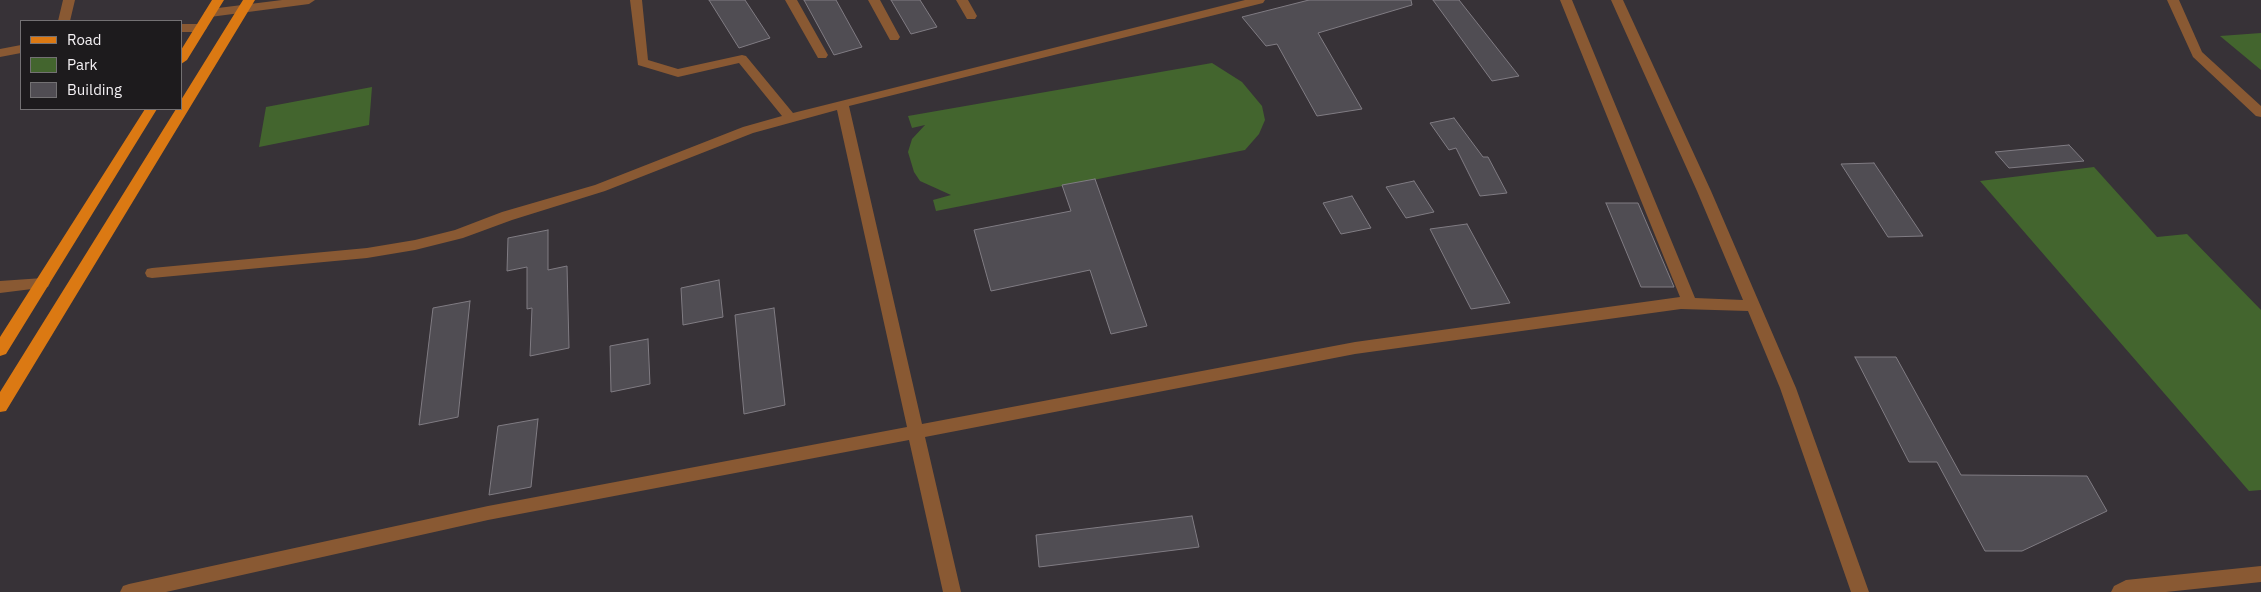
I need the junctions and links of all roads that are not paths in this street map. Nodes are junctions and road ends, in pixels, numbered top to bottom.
1 (69, 0) edge
2 (218, 0) edge
3 (309, 0) edge
4 (636, 0) edge
5 (791, 0) edge
6 (874, 0) edge
7 (962, 0) edge
8 (1259, 0) edge
9 (1566, 0) edge
10 (1618, 0) edge
11 (2173, 0) edge
12 (246, 5) edge
13 (210, 13) junction
14 (971, 16) dead end
15 (64, 20) edge
16 (182, 28) edge
17 (201, 28) junction
18 (894, 37) dead end
19 (20, 49) edge
20 (0, 53) edge
21 (822, 55) dead end
22 (182, 58) edge
23 (842, 104) junction
24 (182, 109) edge
25 (150, 110) edge
26 (182, 110) edge
27 (2261, 113) edge
28 (790, 118) junction
29 (152, 274) dead end
30 (43, 284) junction
31 (0, 287) edge
32 (1690, 303) junction
33 (1753, 306) junction
34 (0, 350) edge
35 (0, 406) edge
36 (916, 430) junction
37 (2261, 574) edge
38 (129, 592) edge
39 (952, 592) edge
40 (1860, 592) edge
41 (2120, 592) edge

1 - 15 street
2 - 13 main road
3 - 12 street
4 - 28 street
5 - 21 street
6 - 18 street
7 - 14 street
8 - 23 street
9 - 32 street
10 - 33 street
11 - 27 street
12 - 13 street
12 - 24 main road
13 - 17 main road
16 - 17 street
17 - 22 main road
19 - 20 street
23 - 28 street
23 - 36 street
25 - 30 main road
26 - 35 main road
28 - 29 street
30 - 31 street
30 - 34 main road
32 - 33 street
32 - 36 street
33 - 40 street
36 - 38 street
36 - 39 street
37 - 41 street

